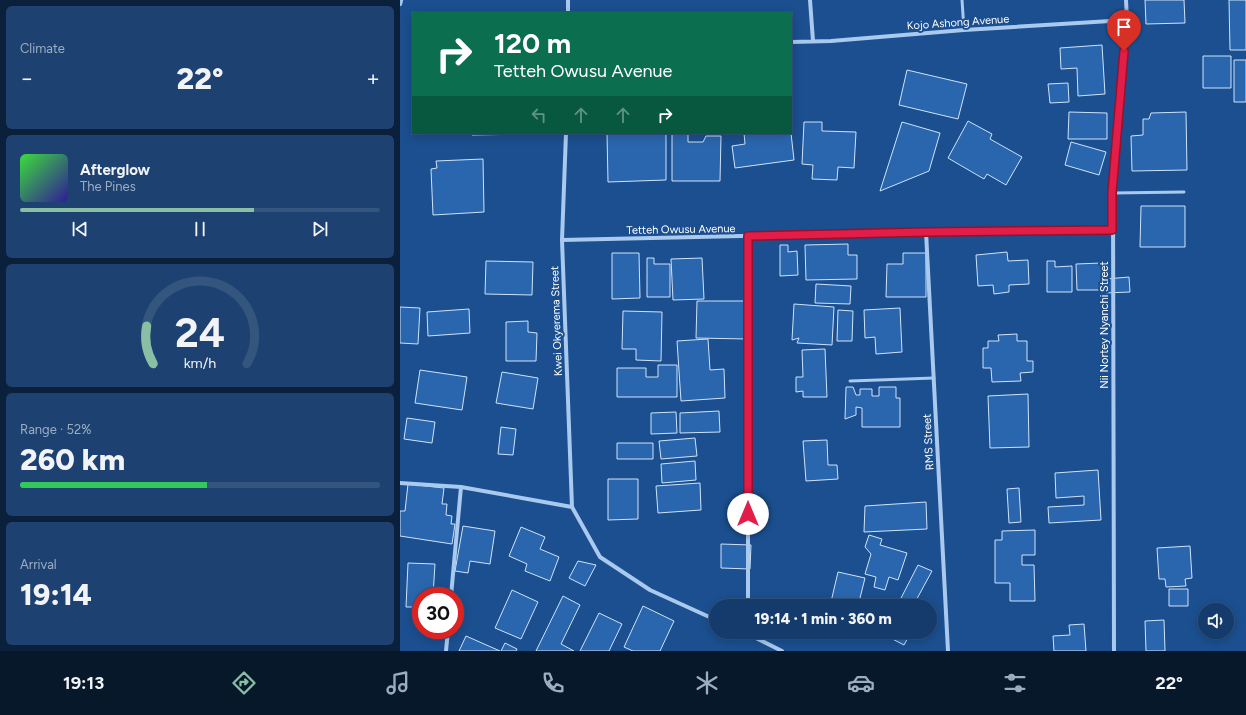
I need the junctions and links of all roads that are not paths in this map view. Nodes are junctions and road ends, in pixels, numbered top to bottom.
1 (568, 0) edge
2 (810, 0) edge
3 (962, 0) edge
4 (1126, 0) edge
5 (568, 12) edge
6 (1127, 20) junction
7 (964, 30) junction
8 (812, 41) junction
9 (792, 42) edge
10 (566, 134) edge
11 (1184, 192) dead end
12 (1112, 193) junction
13 (1112, 230) junction
14 (926, 232) junction
15 (748, 236) junction
16 (562, 240) junction
17 (934, 378) junction
18 (850, 381) dead end
19 (400, 482) edge
20 (461, 487) junction
21 (572, 507) junction
22 (452, 587) edge
23 (748, 599) edge
24 (709, 617) edge
25 (447, 639) edge
26 (758, 639) edge
27 (446, 651) edge
28 (782, 651) edge
29 (948, 651) edge
30 (1114, 651) edge

1 - 5 street
2 - 8 street
3 - 7 lane
4 - 6 street, Nii Nortey Nyanchi Street
6 - 7 street, Kojo Ashong Avenue
6 - 12 street, Nii Nortey Nyanchi Street
7 - 8 street, Kojo Ashong Avenue
8 - 9 street, Kojo Ashong Avenue
10 - 16 street, Kwei Okyerema Street
11 - 12 lane
12 - 13 street, Nii Nortey Nyanchi Street
13 - 14 street, Tetteh Owusu Avenue
13 - 30 street, Nii Nortey Nyanchi Street
14 - 15 street, Tetteh Owusu Avenue
14 - 17 street, RMS Street
15 - 16 street, Tetteh Owusu Avenue
15 - 23 street
16 - 21 street, Kwei Okyerema Street
17 - 18 lane
17 - 29 street, RMS Street
19 - 20 street
20 - 21 street
20 - 22 street
21 - 24 street
25 - 27 street
26 - 28 street

